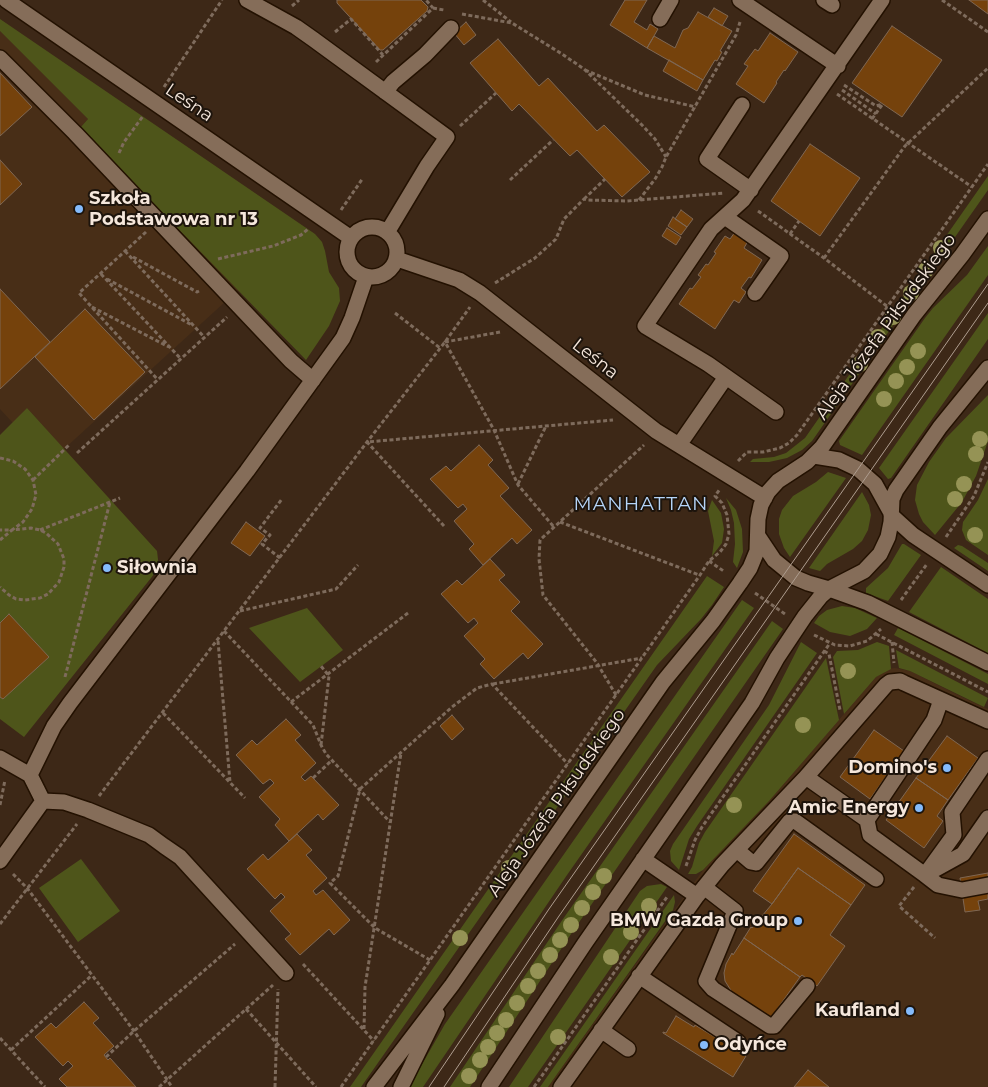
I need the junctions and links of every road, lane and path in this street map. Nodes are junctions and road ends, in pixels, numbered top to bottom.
1 (6, 0) edge
2 (222, 0) edge
3 (299, 0) edge
4 (426, 0) edge
5 (483, 0) edge
6 (670, 0) edge
7 (882, 0) edge
8 (942, 0) edge
9 (255, 2) edge
10 (744, 3) edge
11 (293, 5) dead end
12 (435, 10) junction
13 (450, 11) dead end
14 (458, 13) dead end
15 (660, 19) dead end
16 (512, 23) junction
17 (451, 28) dead end
18 (334, 32) dead end
19 (988, 32) edge
20 (384, 55) junction
21 (0, 58) edge
22 (376, 62) dead end
23 (838, 66) junction
24 (988, 68) edge
25 (584, 69) junction
26 (824, 86) junction
27 (386, 92) junction
28 (496, 93) dead end
29 (154, 102) junction
30 (742, 105) dead end
31 (696, 107) junction
32 (876, 114) junction
33 (872, 119) junction
34 (447, 137) junction
35 (553, 140) dead end
36 (909, 143) junction
37 (666, 158) junction
38 (988, 164) edge
39 (110, 171) junction
40 (363, 178) dead end
41 (605, 179) dead end
42 (510, 180) dead end
43 (972, 187) junction
44 (750, 190) junction
45 (584, 199) dead end
46 (638, 200) dead end
47 (340, 213) dead end
48 (725, 217) junction
49 (564, 219) dead end
50 (988, 219) edge
51 (158, 221) junction
52 (800, 221) dead end
53 (310, 226) dead end
54 (388, 231) junction
55 (790, 234) dead end
56 (351, 238) junction
57 (127, 253) junction
58 (824, 258) dead end
59 (397, 259) junction
60 (197, 263) junction
61 (101, 274) junction
62 (104, 277) junction
63 (366, 277) junction
64 (215, 282) junction
65 (489, 283) dead end
66 (755, 293) dead end
67 (472, 304) dead end
68 (90, 306) junction
69 (238, 306) junction
70 (395, 313) dead end
71 (194, 326) junction
72 (505, 328) dead end
73 (204, 337) junction
74 (445, 342) junction
75 (171, 348) junction
76 (440, 348) junction
77 (181, 359) junction
78 (988, 368) edge
79 (726, 377) junction
80 (158, 380) junction
81 (313, 380) junction
82 (776, 412) dead end
83 (620, 420) dead end
84 (546, 426) junction
85 (494, 430) junction
86 (648, 441) dead end
87 (367, 442) junction
88 (69, 445) dead end
89 (679, 445) junction
90 (77, 453) dead end
91 (814, 456) junction
92 (0, 458) edge
93 (740, 458) dead end
94 (988, 462) edge
95 (33, 480) junction
96 (518, 485) junction
97 (718, 492) dead end
98 (120, 498) dead end
99 (765, 498) junction
100 (282, 499) dead end
101 (110, 502) junction
102 (891, 514) junction
103 (560, 522) junction
104 (444, 526) dead end
105 (554, 527) junction
106 (0, 530) edge
107 (12, 530) junction
108 (40, 530) junction
109 (949, 533) dead end
110 (757, 535) junction
111 (0, 540) edge
112 (280, 558) junction
113 (930, 560) dead end
114 (709, 561) junction
115 (358, 564) dead end
116 (700, 575) junction
117 (730, 576) dead end
118 (988, 584) edge
119 (0, 587) edge
120 (749, 589) dead end
121 (829, 589) junction
122 (896, 606) dead end
123 (239, 612) junction
124 (408, 613) dead end
125 (791, 618) dead end
126 (884, 625) dead end
127 (224, 631) junction
128 (808, 631) dead end
129 (876, 634) junction
130 (218, 640) junction
131 (824, 651) dead end
132 (642, 658) junction
133 (988, 663) edge
134 (321, 666) dead end
135 (598, 666) junction
136 (328, 674) junction
137 (65, 678) dead end
138 (492, 684) junction
139 (988, 692) edge
140 (616, 695) junction
141 (941, 700) junction
142 (291, 702) junction
143 (163, 712) junction
144 (988, 721) edge
145 (851, 725) junction
146 (320, 746) junction
147 (402, 752) junction
148 (988, 759) edge
149 (3, 760) edge
150 (332, 760) junction
151 (568, 764) junction
152 (30, 775) junction
153 (806, 777) junction
154 (313, 778) dead end
155 (230, 782) junction
156 (360, 789) junction
157 (245, 798) dead end
158 (43, 801) junction
159 (0, 805) edge
160 (88, 810) junction
161 (988, 818) edge
162 (867, 820) junction
163 (390, 822) junction
164 (737, 850) junction
165 (643, 859) junction
166 (3, 864) edge
167 (924, 875) junction
168 (876, 879) dead end
169 (988, 885) edge
170 (28, 888) junction
171 (701, 891) junction
172 (899, 906) dead end
173 (0, 924) edge
174 (375, 928) junction
175 (249, 932) junction
176 (934, 938) dead end
177 (430, 960) junction
178 (92, 975) junction
179 (639, 976) junction
180 (282, 977) junction
181 (454, 982) junction
182 (807, 986) dead end
183 (263, 994) dead end
184 (246, 1009) junction
185 (364, 1030) junction
186 (601, 1030) junction
187 (134, 1031) junction
188 (0, 1038) edge
189 (374, 1041) junction
190 (738, 1042) dead end
191 (277, 1043) junction
192 (628, 1049) dead end
193 (11, 1050) junction
194 (106, 1058) dead end
195 (167, 1079) junction
196 (46, 1087) edge
197 (159, 1087) edge
198 (172, 1087) edge
199 (275, 1087) edge
200 (316, 1087) edge
201 (341, 1087) edge
202 (374, 1087) edge
203 (401, 1087) edge
204 (489, 1087) edge
205 (561, 1087) edge

1 - 29 street, Leśna
2 - 29 path
3 - 11 path
4 - 12 path
5 - 16 path
6 - 15 street
7 - 23 street
8 - 19 path
9 - 27 street
10 - 23 street
10 - 31 path
12 - 13 path
12 - 20 path
14 - 16 path
16 - 25 path
17 - 27 street
18 - 20 path
20 - 22 path
21 - 39 street
23 - 26 street
24 - 36 path
25 - 31 path
25 - 37 path
26 - 33 path
26 - 44 street
27 - 34 street
28 - 34 path
29 - 39 path
29 - 56 street, Leśna
30 - 44 street
31 - 37 path
32 - 32 path
32 - 33 path
33 - 36 path
34 - 54 street
35 - 42 path
36 - 43 path
36 - 58 path
37 - 46 path
38 - 43 path
39 - 51 street
40 - 47 path
41 - 45 path
43 - 93 path
44 - 48 street
48 - 66 street
48 - 79 street
49 - 65 path
50 - 91 street, Aleja Józefa Piłsudskiego
51 - 57 path
51 - 60 street
52 - 55 path
53 - 60 path
54 - 56 street
54 - 59 street
56 - 63 street
57 - 61 path
57 - 64 path
57 - 71 path
59 - 63 street
59 - 89 street, Leśna
60 - 64 street
61 - 62 path
61 - 68 path
62 - 71 path
62 - 75 path
63 - 81 street
64 - 69 street
67 - 74 path
68 - 75 path
68 - 80 path
69 - 73 path
69 - 81 street
70 - 76 path
71 - 73 path
72 - 74 path
73 - 77 path
74 - 76 path
74 - 85 path
75 - 77 path
76 - 87 path
77 - 80 path
78 - 102 street
79 - 82 street
79 - 89 street
80 - 90 path
81 - 152 street
83 - 84 path
84 - 85 path
84 - 96 path
85 - 87 path
85 - 96 path
86 - 103 path
87 - 104 path
87 - 112 path
88 - 95 path
89 - 99 street, Leśna
91 - 99 street
91 - 102 street
92 - 95 path
94 - 109 path
95 - 107 path
96 - 105 path
97 - 114 path
98 - 101 path
99 - 110 street
100 - 112 path
101 - 108 path
101 - 137 path
102 - 118 street
102 - 121 street
103 - 105 path
103 - 116 path
105 - 135 path
106 - 107 path
107 - 108 path
107 - 111 path
108 - 119 path
110 - 121 street
110 - 181 street, Aleja Józefa Piłsudskiego
112 - 123 path
113 - 122 path
114 - 116 path
114 - 117 path
115 - 123 path
116 - 132 path
120 - 125 path
121 - 133 street
121 - 165 street
123 - 127 path
124 - 136 path
126 - 129 path
127 - 130 path
127 - 142 path
128 - 129 path
129 - 139 path
130 - 143 path
130 - 155 path
131 - 145 path
132 - 135 path
132 - 140 path
134 - 136 path
135 - 138 path
135 - 140 path
136 - 142 path
136 - 146 path
138 - 147 path
138 - 151 path
140 - 151 path
141 - 144 street
141 - 145 street
141 - 162 street
142 - 146 path
143 - 155 path
143 - 160 path
145 - 153 street
146 - 150 path
147 - 156 path
147 - 163 path
148 - 167 street
149 - 152 street
149 - 159 path
150 - 154 path
150 - 156 path
151 - 177 path
152 - 158 street
153 - 162 street
153 - 164 street
155 - 157 path
156 - 163 path
156 - 174 path
158 - 160 street
158 - 166 street
160 - 170 path
160 - 175 street
161 - 167 street
162 - 167 street
163 - 174 path
164 - 168 street
164 - 171 street
165 - 171 street
165 - 204 street
166 - 170 path
167 - 169 street
170 - 173 path
170 - 178 path
171 - 179 street
171 - 182 street
172 - 176 path
174 - 177 path
174 - 185 path
175 - 180 street
175 - 187 path
177 - 189 path
178 - 187 path
178 - 193 path
179 - 186 street
179 - 190 street
180 - 185 path
180 - 191 path
181 - 202 street, Aleja Józefa Piłsudskiego
181 - 203 street
183 - 184 path
184 - 191 path
184 - 195 path
185 - 189 path
186 - 192 street
186 - 205 street
187 - 194 path
187 - 195 path
188 - 193 path
189 - 201 path
191 - 199 path
191 - 200 path
193 - 196 path
195 - 197 path
195 - 198 path

